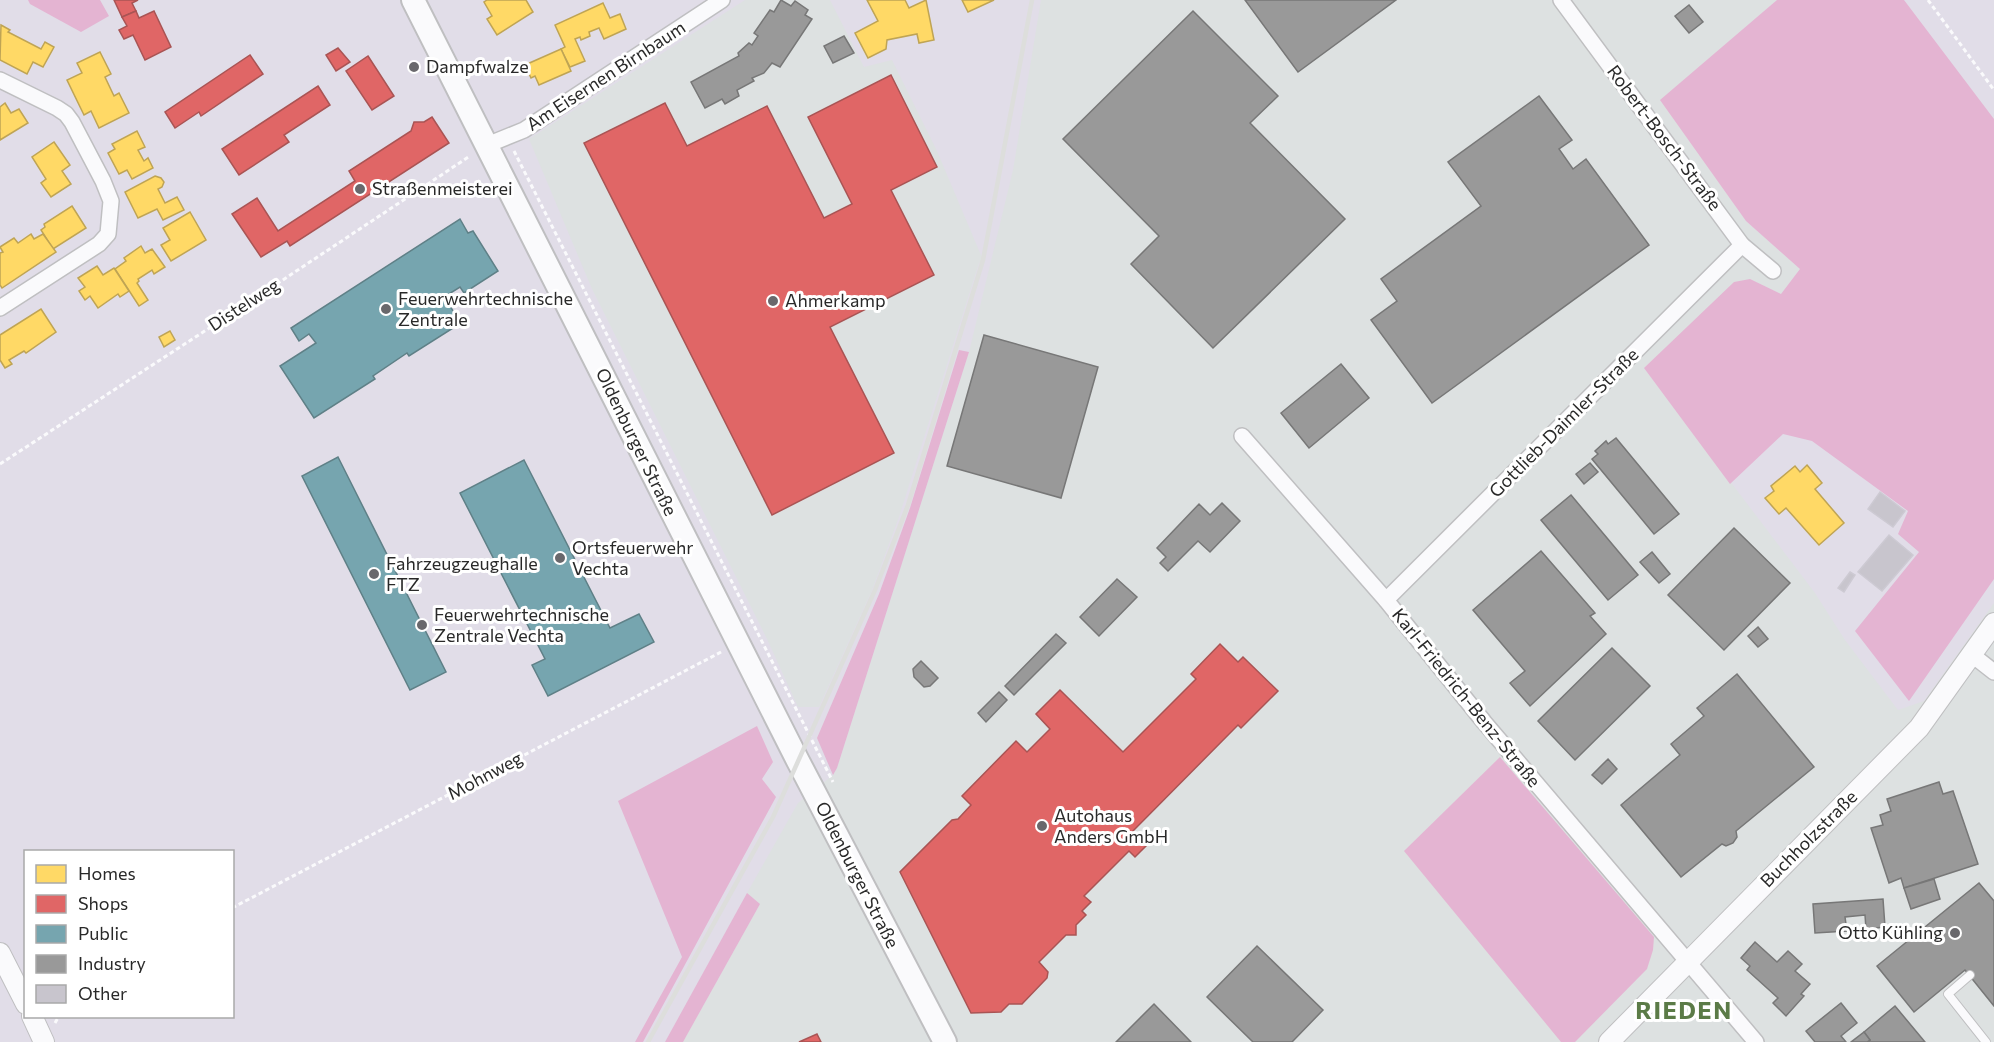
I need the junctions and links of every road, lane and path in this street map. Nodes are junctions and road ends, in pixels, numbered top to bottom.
1 (412, 0) edge
2 (722, 0) edge
3 (1561, 0) edge
4 (1928, 0) edge
5 (2, 82) edge
6 (1994, 90) edge
7 (497, 141) junction
8 (1742, 245) junction
9 (1773, 271) dead end
10 (0, 308) edge
11 (1242, 436) dead end
12 (0, 464) edge
13 (1386, 600) junction
14 (1994, 623) edge
15 (738, 643) junction
16 (1971, 654) junction
17 (1994, 672) edge
18 (836, 786) dead end
19 (234, 907) edge
20 (0, 953) edge
21 (1688, 961) junction
22 (1970, 975) dead end
23 (24, 1000) edge
24 (32, 1018) edge
25 (44, 1042) edge
26 (945, 1042) edge
27 (1609, 1042) edge
28 (1756, 1042) edge
29 (1986, 1042) edge

1 - 7 main road, Oldenburger Straße
2 - 7 street, Am Eisernen Birnbaum
3 - 8 street, Robert-Bosch-Straße
4 - 6 path
5 - 10 street
7 - 12 path, Distelweg
7 - 15 main road, Oldenburger Straße
7 - 18 path
8 - 9 street, Robert-Bosch-Straße
8 - 13 street, Gottlieb-Daimler-Straße
11 - 13 street, Karl-Friedrich-Benz-Straße
13 - 21 street, Karl-Friedrich-Benz-Straße
14 - 16 street, Buchholzstraße
15 - 19 path, Mohnweg
15 - 26 main road, Oldenburger Straße
16 - 17 street
16 - 21 street, Buchholzstraße
20 - 23 street
21 - 27 street, Buchholzstraße
21 - 28 street, Karl-Friedrich-Benz-Straße
22 - 29 lane
24 - 25 street

